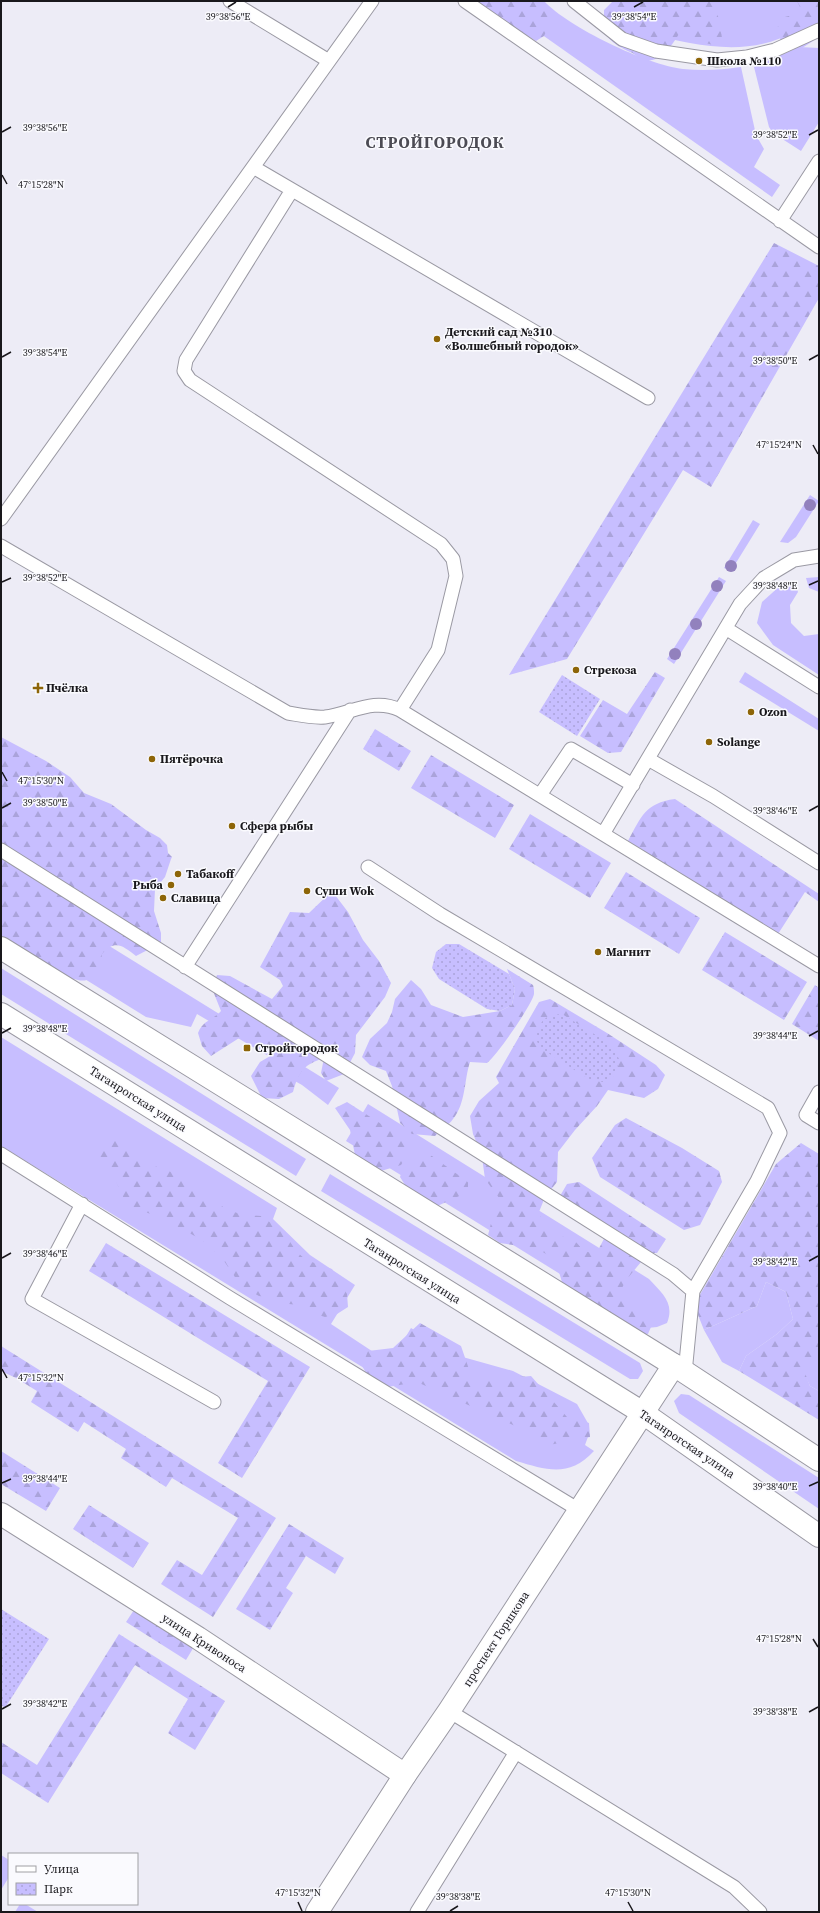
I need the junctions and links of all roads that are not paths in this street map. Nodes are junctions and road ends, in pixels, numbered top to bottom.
1 (230, 1) edge
2 (372, 1) edge
3 (465, 1) edge
4 (574, 1) edge
5 (819, 30) edge
6 (329, 61) junction
7 (819, 161) edge
8 (253, 167) junction
9 (292, 190) junction
10 (780, 221) junction
11 (819, 247) edge
12 (648, 398) dead end
13 (1, 519) edge
14 (1, 546) edge
15 (819, 557) edge
16 (727, 629) junction
17 (819, 687) edge
18 (350, 710) junction
19 (400, 710) junction
20 (648, 759) junction
21 (633, 785) junction
22 (540, 795) junction
23 (603, 834) junction
24 (1, 850) edge
25 (819, 863) edge
26 (368, 867) dead end
27 (1, 948) edge
28 (819, 966) edge
29 (185, 967) junction
30 (1, 1014) edge
31 (819, 1092) edge
32 (819, 1123) edge
33 (1, 1154) edge
34 (82, 1204) junction
35 (693, 1291) junction
36 (680, 1369) junction
37 (214, 1402) dead end
38 (643, 1413) junction
39 (819, 1460) edge
40 (579, 1510) junction
41 (1, 1514) edge
42 (819, 1536) edge
43 (449, 1711) junction
44 (516, 1752) junction
45 (405, 1775) junction
46 (317, 1912) edge
47 (417, 1912) edge
48 (760, 1912) edge

1 - 6 lane
2 - 6 lane
3 - 10 lane
4 - 5 lane
6 - 8 lane
7 - 10 lane
8 - 9 lane
8 - 13 lane
9 - 12 lane
9 - 19 lane
10 - 11 lane
14 - 18 lane
15 - 16 lane
16 - 17 lane
16 - 20 lane
18 - 19 lane
18 - 29 lane
19 - 22 lane
20 - 21 lane
20 - 25 lane
21 - 22 lane
21 - 23 lane
22 - 23 lane
23 - 28 lane
24 - 29 lane
26 - 35 lane
27 - 36 main road
29 - 35 lane
30 - 38 main road, Таганрогская улица
31 - 32 lane
33 - 34 lane
34 - 37 lane
34 - 40 lane
35 - 36 lane
36 - 38 main road, проспект Горшкова
36 - 39 main road
38 - 40 main road, проспект Горшкова
38 - 42 main road, Таганрогская улица
40 - 43 main road, проспект Горшкова
41 - 45 main road, улица Кривоноса
43 - 44 lane
43 - 45 main road, проспект Горшкова
44 - 47 lane
44 - 48 lane
45 - 46 main road, проспект Горшкова

